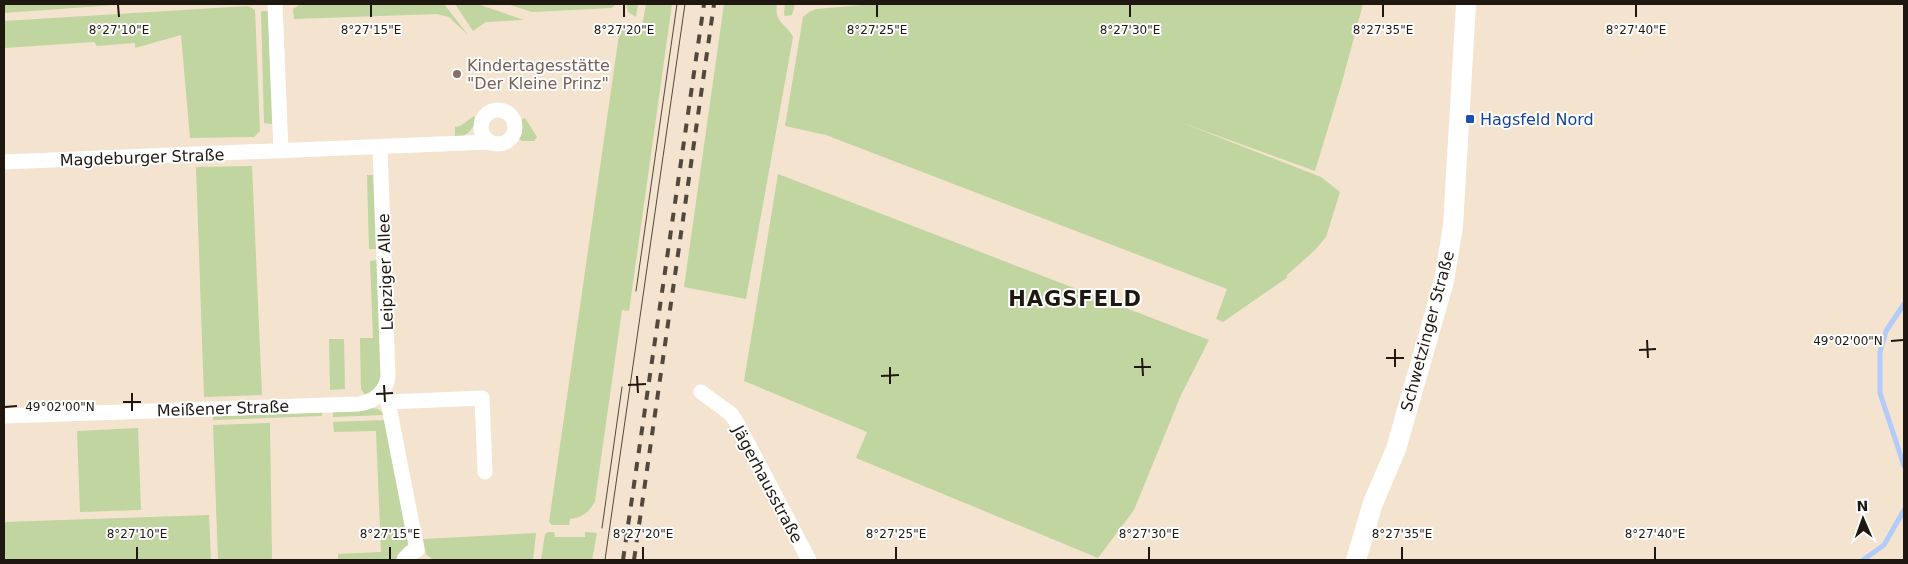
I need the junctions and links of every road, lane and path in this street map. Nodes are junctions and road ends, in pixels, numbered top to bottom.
1 (274, 4) edge
2 (1466, 4) edge
3 (489, 142) dead end
4 (380, 147) junction
5 (281, 151) junction
6 (4, 162) edge
7 (702, 392) dead end
8 (384, 398) junction
9 (4, 416) edge
10 (485, 472) dead end
11 (404, 560) edge
12 (809, 560) edge
13 (1356, 560) edge

1 - 5 street
2 - 13 main road, Schwetzinger Straße
3 - 4 street, Magdeburger Straße
4 - 5 street, Magdeburger Straße
4 - 8 street, Leipziger Allee
5 - 6 street, Magdeburger Straße
7 - 12 street, Jägerhausstraße
8 - 9 street, Meißener Straße
8 - 10 street, Meißener Straße
8 - 11 street, Leipziger Allee

